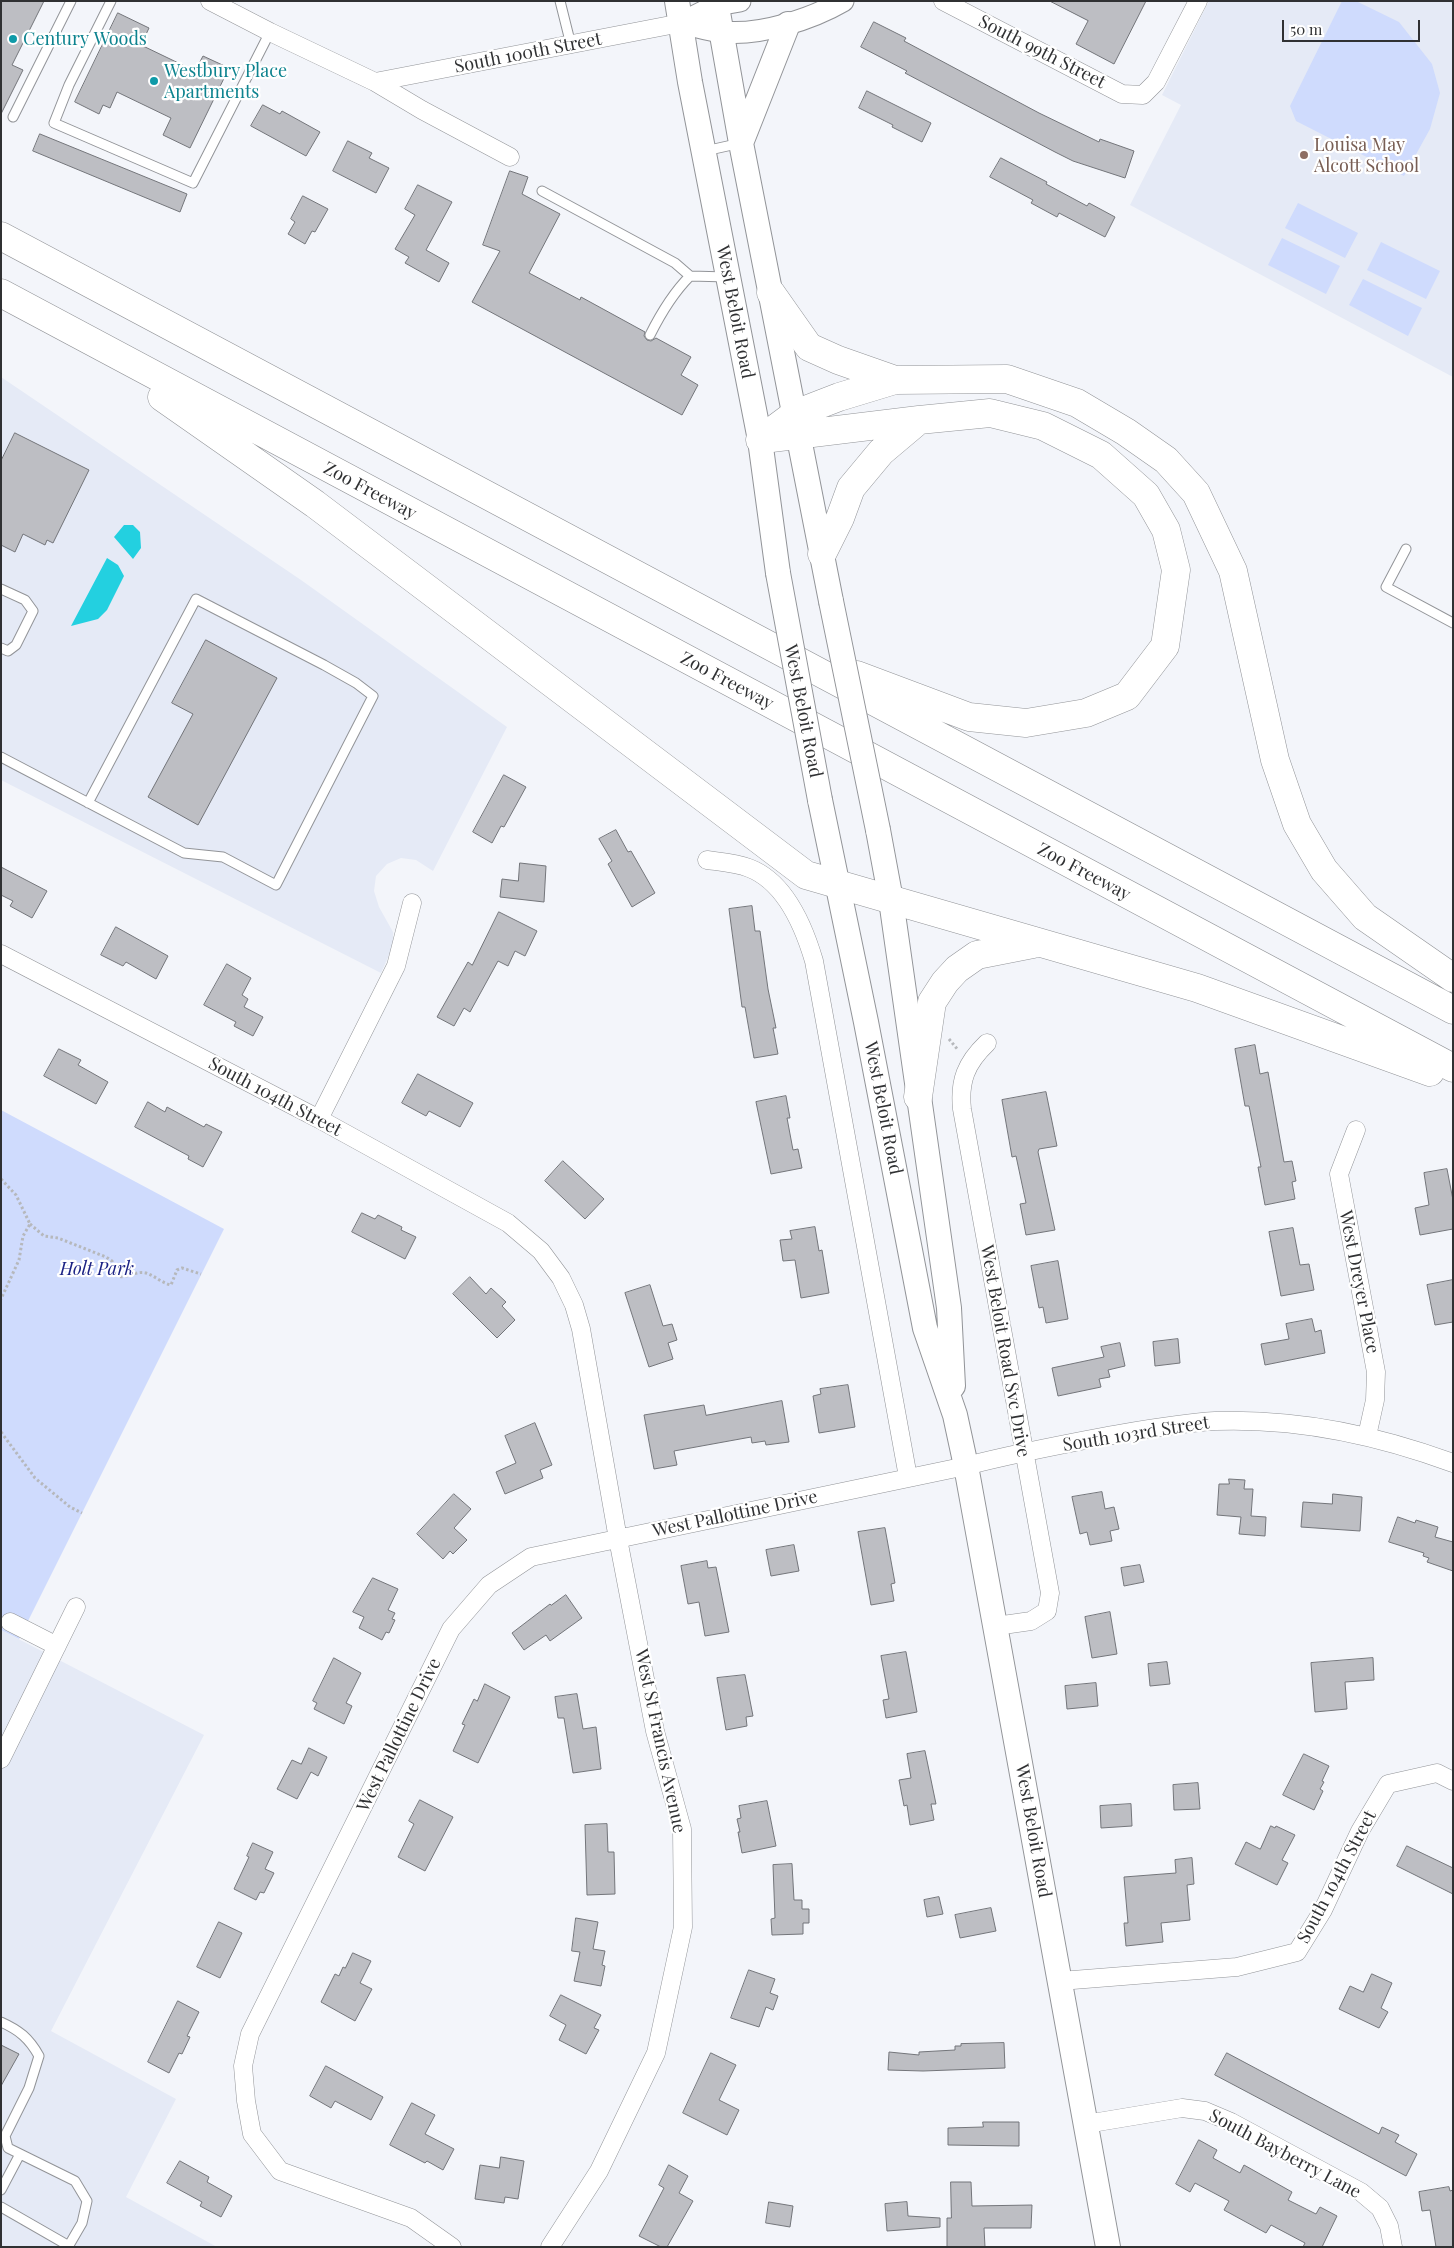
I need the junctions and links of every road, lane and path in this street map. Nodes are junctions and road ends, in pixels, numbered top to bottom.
1 (71, 1) edge
2 (111, 1) edge
3 (210, 1) edge
4 (560, 1) edge
5 (740, 1) edge
6 (843, 1) edge
7 (943, 1) edge
8 (1198, 1) edge
9 (717, 3) edge
10 (679, 12) edge
11 (788, 24) junction
12 (270, 32) junction
13 (723, 32) junction
14 (570, 45) junction
15 (375, 82) junction
16 (13, 117) dead end
17 (741, 143) junction
18 (704, 151) junction
19 (510, 157) dead end
20 (542, 191) dead end
21 (1, 236) edge
22 (690, 276) junction
23 (728, 277) junction
24 (1, 293) edge
25 (771, 293) junction
26 (61, 326) junction
27 (650, 335) dead end
28 (895, 380) junction
29 (919, 420) junction
30 (797, 425) junction
31 (760, 440) junction
32 (1406, 549) dead end
33 (822, 554) junction
34 (1, 589) edge
35 (1453, 623) edge
36 (757, 638) junction
37 (1, 648) edge
38 (1, 757) edge
39 (88, 803) junction
40 (707, 860) dead end
41 (838, 885) junction
42 (891, 900) junction
43 (412, 903) dead end
44 (1042, 942) junction
45 (1, 954) edge
46 (1453, 978) edge
47 (1453, 1010) edge
48 (947, 1036) dead end
49 (987, 1043) dead end
50 (970, 1064) junction
51 (1453, 1068) edge
52 (1453, 1081) edge
53 (918, 1097) junction
54 (319, 1120) junction
55 (1356, 1130) dead end
56 (1, 1179) edge
57 (30, 1224) junction
58 (541, 1250) joint
59 (201, 1274) dead end
60 (1, 1299) edge
61 (955, 1415) junction
62 (1, 1432) edge
63 (1367, 1436) junction
64 (1024, 1452) junction
65 (1453, 1463) edge
66 (966, 1466) junction
67 (908, 1477) junction
68 (82, 1513) dead end
69 (618, 1539) junction
70 (76, 1607) dead end
71 (10, 1622) dead end
72 (996, 1626) junction
73 (57, 1646) junction
74 (3, 1750) edge
75 (1453, 1781) edge
76 (1060, 1981) junction
77 (1, 2022) edge
78 (1086, 2124) junction
79 (5, 2148) edge
80 (20, 2154) junction
81 (1, 2190) edge
82 (1, 2207) edge
83 (68, 2246) edge
84 (452, 2247) edge
85 (550, 2247) edge
86 (1108, 2247) edge
87 (1394, 2247) edge

1 - 16 lane
2 - 12 lane
3 - 12 street
4 - 14 lane
5 - 9 street
6 - 11 street
7 - 8 street, South 99th Street
9 - 10 street
9 - 13 main road, West Beloit Road
10 - 13 street
10 - 14 street, South 100th Street
10 - 18 main road, West Beloit Road
11 - 13 street
11 - 17 main road
12 - 15 street
13 - 17 main road, West Beloit Road
14 - 15 street, South 100th Street
15 - 19 street
17 - 18 lane
17 - 25 main road, West Beloit Road
18 - 23 main road, West Beloit Road
20 - 22 lane
21 - 36 highway
22 - 23 lane
22 - 27 lane
23 - 31 main road, West Beloit Road
24 - 26 highway, Zoo Freeway
25 - 28 highway
25 - 30 main road, West Beloit Road
26 - 41 highway
26 - 51 highway, Zoo Freeway
28 - 30 highway
28 - 46 highway
29 - 30 highway
29 - 33 highway
29 - 36 highway
30 - 31 highway
30 - 33 main road, West Beloit Road
31 - 41 main road, West Beloit Road, bridge
32 - 35 lane
33 - 42 main road, West Beloit Road, bridge
34 - 37 lane
36 - 47 highway
38 - 39 lane
39 - 39 lane
40 - 67 street
41 - 42 highway
41 - 61 main road, West Beloit Road
42 - 44 highway
42 - 53 main road, West Beloit Road
43 - 54 street
44 - 52 highway
44 - 53 highway
45 - 54 street, South 104th Street
48 - 50 path
49 - 50 street, West Beloit Road Svc Drive
50 - 64 street, West Beloit Road Svc Drive
53 - 61 main road, West Beloit Road
54 - 58 street, South 104th Street
55 - 63 street, West Dreyer Place
56 - 57 path
57 - 59 path
57 - 60 path
58 - 69 street, West St Francis Avenue
61 - 66 main road, West Beloit Road
62 - 68 path
63 - 64 street, South 103rd Street
63 - 65 street, South 103rd Street
64 - 66 street, South 103rd Street
64 - 72 street, West Beloit Road Svc Drive
66 - 67 street, West Pallottine Drive
66 - 72 main road, West Beloit Road
67 - 69 street, West Pallottine Drive
69 - 84 street, West Pallottine Drive
69 - 85 street, West St Francis Avenue
70 - 73 street
71 - 73 street
72 - 76 main road, West Beloit Road
73 - 74 street
75 - 76 street, South 104th Street
76 - 78 main road, West Beloit Road
77 - 79 lane
78 - 86 main road, West Beloit Road
78 - 87 street, South Bayberry Lane
79 - 80 lane
80 - 81 lane
80 - 83 lane
82 - 83 lane

